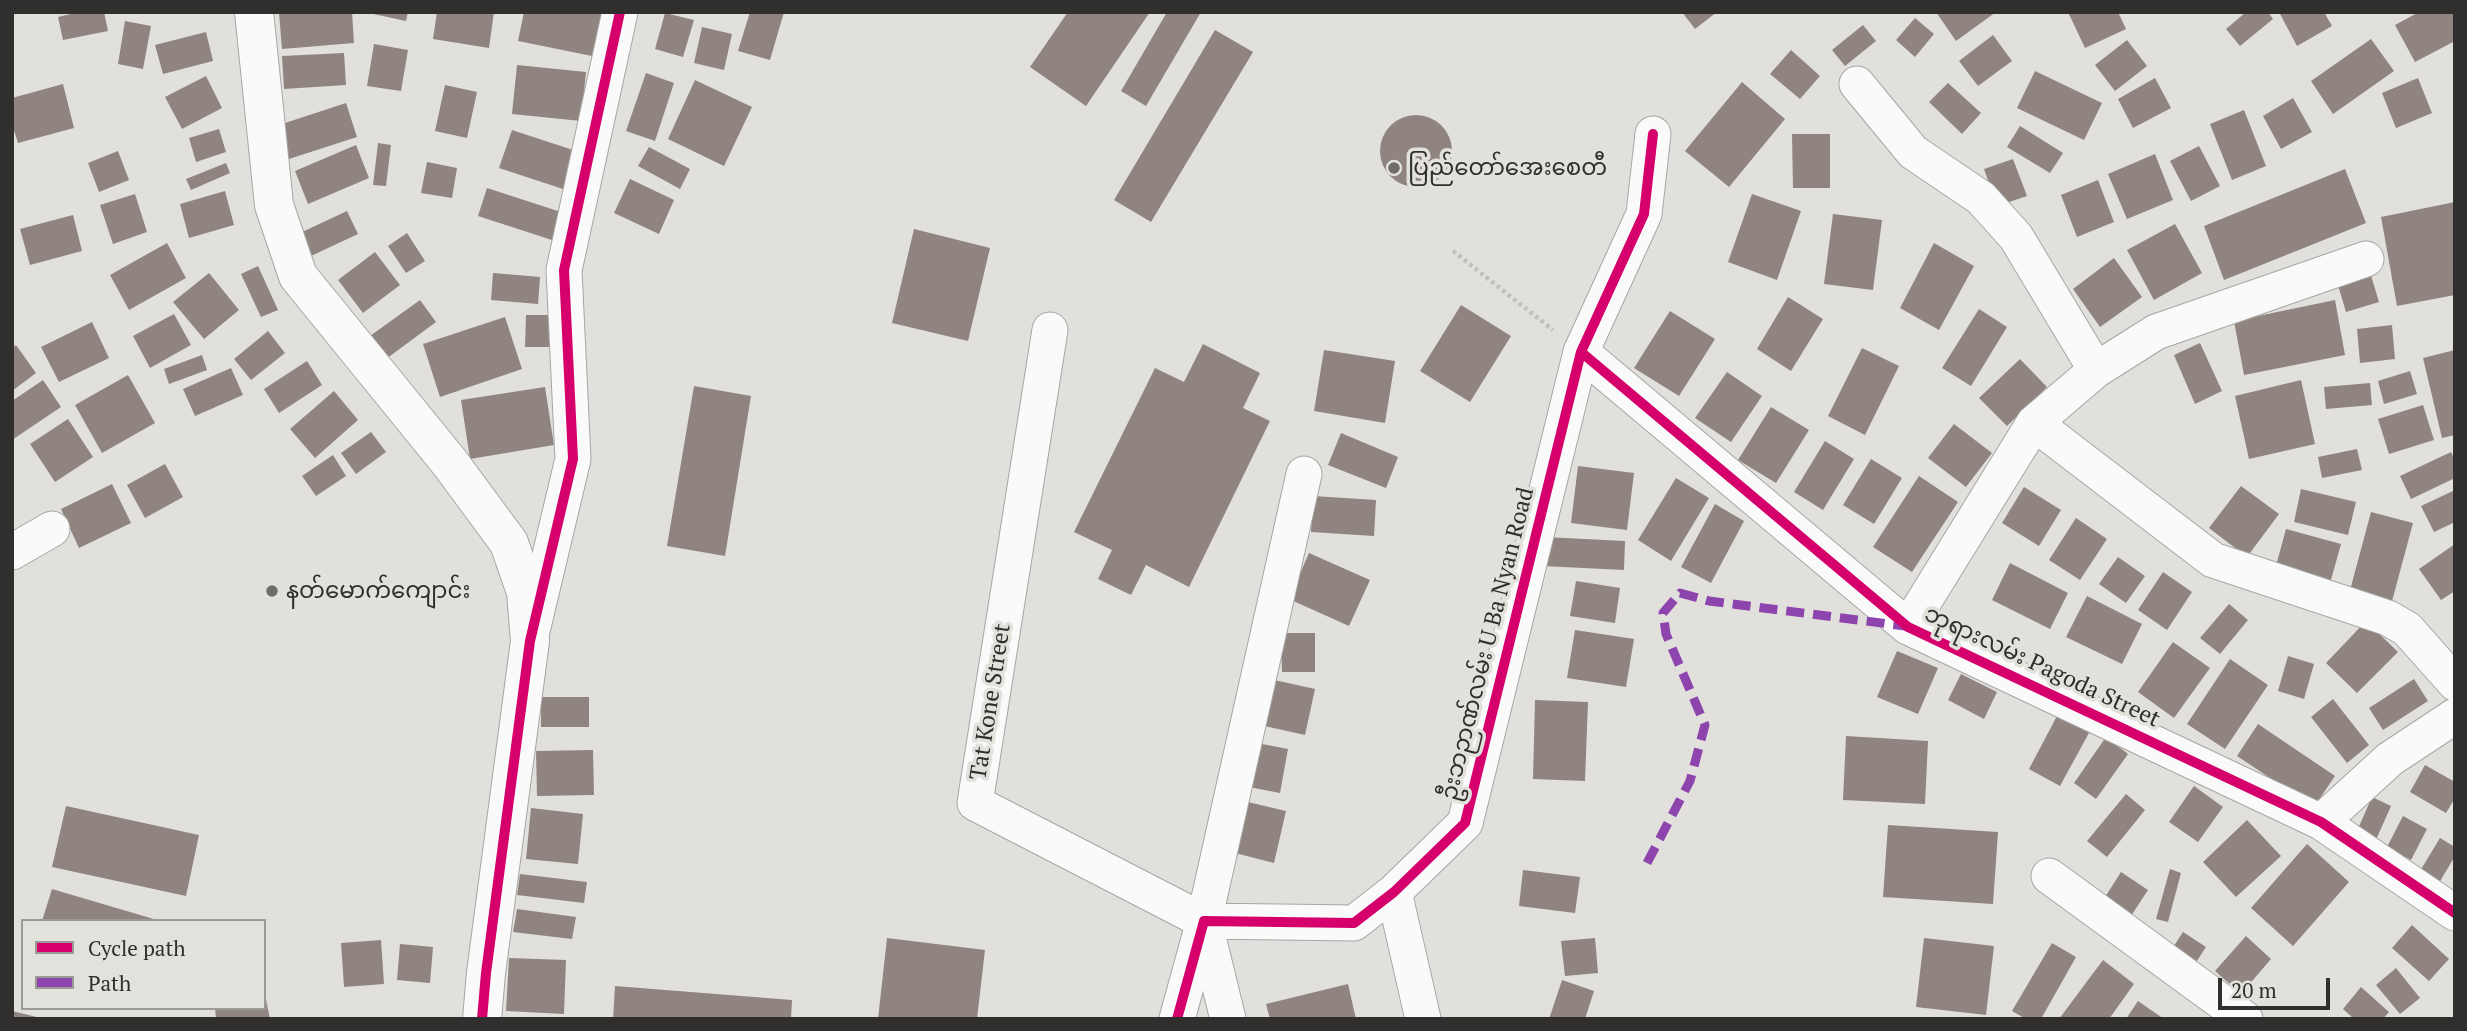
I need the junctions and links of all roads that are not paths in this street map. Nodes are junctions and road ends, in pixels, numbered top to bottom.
1 (254, 12) edge
2 (620, 12) edge
3 (1857, 84) dead end
4 (1653, 134) dead end
5 (2366, 259) dead end
6 (1050, 330) dead end
7 (1581, 352) junction
8 (2096, 370) junction
9 (2034, 423) junction
10 (1304, 474) dead end
11 (52, 529) dead end
12 (12, 552) edge
13 (1908, 627) junction
14 (530, 641) junction
15 (2455, 684) edge
16 (2455, 716) edge
17 (2321, 822) junction
18 (2049, 876) dead end
19 (1394, 892) junction
20 (2455, 913) edge
21 (1204, 921) junction
22 (482, 1019) edge
23 (1177, 1019) edge
24 (1228, 1019) edge
25 (1423, 1019) edge
26 (2245, 1019) edge

1 - 14 street
2 - 14 street
3 - 8 street
4 - 7 street, ဦးဘဉာဏ်လမ်း U Ba Nyan Road
5 - 8 street
6 - 21 street, Tat Kone Street
7 - 13 street, ဘုရားလမ်း Pagoda Street
7 - 19 street, ဦးဘဉာဏ်လမ်း U Ba Nyan Road
8 - 9 street
9 - 13 street
9 - 15 street
10 - 21 street
11 - 12 street
13 - 17 street, ဘုရားလမ်း Pagoda Street
14 - 22 street
16 - 17 street
17 - 20 street, ဘုရားလမ်း Pagoda Street
18 - 26 street
19 - 21 street, ဦးဘဉာဏ်လမ်း U Ba Nyan Road
19 - 25 street
21 - 23 street
21 - 24 street

